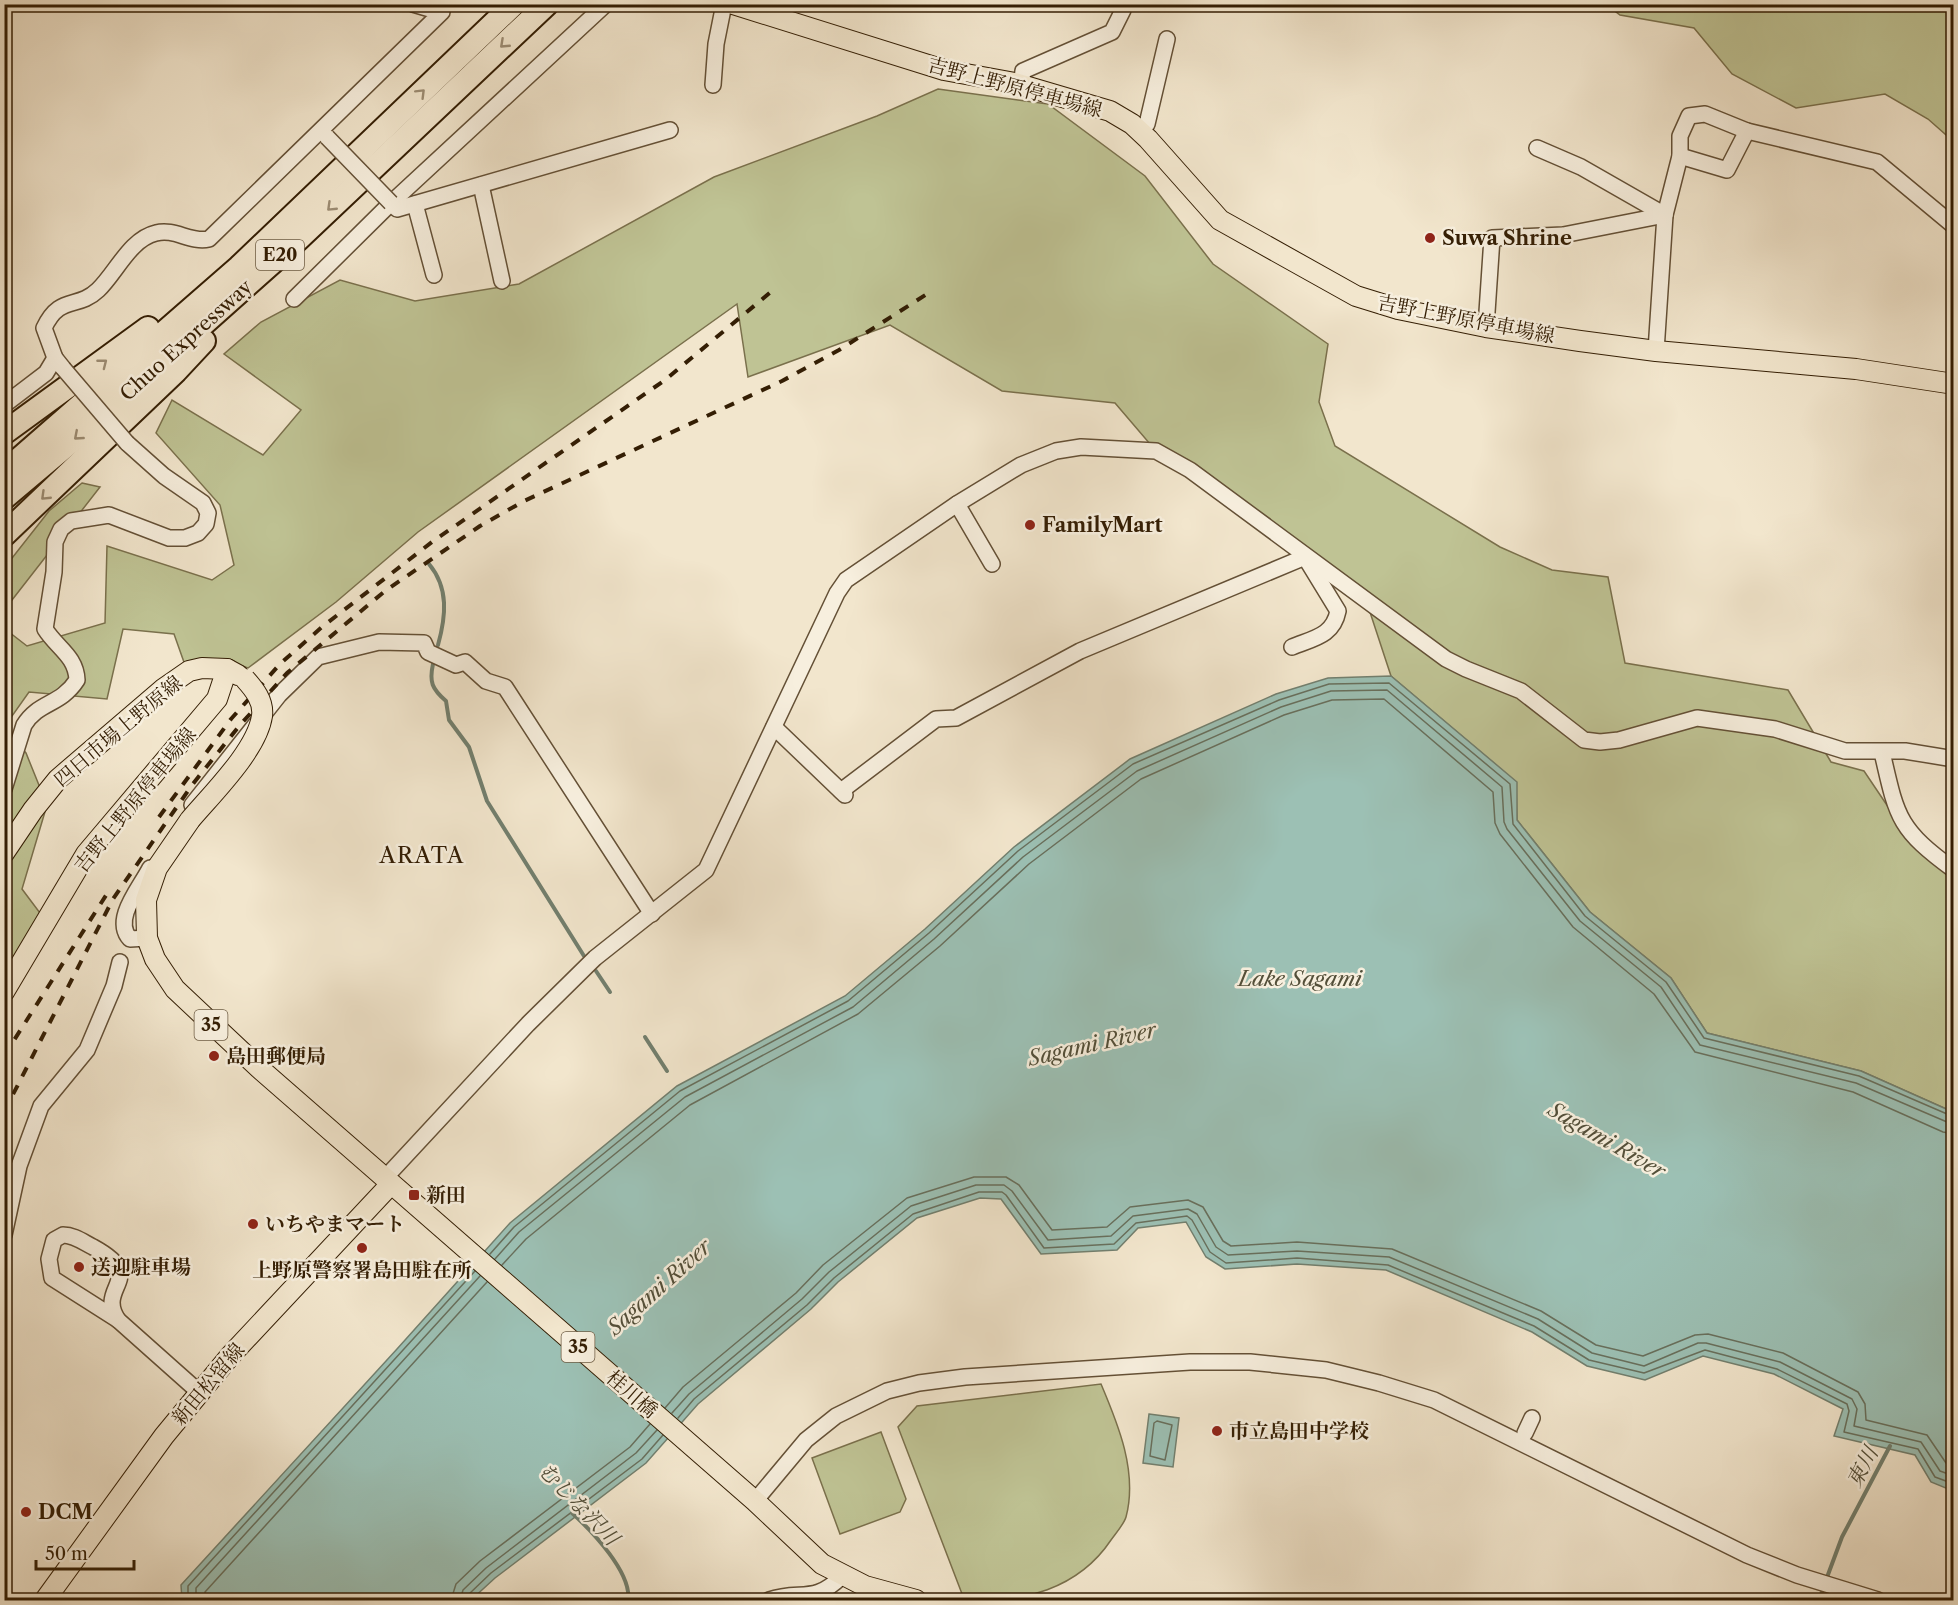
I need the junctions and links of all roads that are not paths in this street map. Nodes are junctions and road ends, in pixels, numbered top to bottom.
1 (413, 4) edge
2 (514, 4) edge
3 (547, 4) edge
4 (606, 4) edge
5 (724, 4) edge
6 (734, 4) edge
7 (442, 5) edge
8 (1123, 10) dead end
9 (1167, 39) dead end
10 (713, 85) dead end
11 (1021, 85) junction
12 (390, 124) junction
13 (670, 130) dead end
14 (1747, 130) junction
15 (1139, 131) junction
16 (324, 134) junction
17 (1537, 147) dead end
18 (1680, 156) junction
19 (481, 184) junction
20 (391, 203) junction
21 (415, 204) junction
22 (1665, 215) junction
23 (1953, 226) edge
24 (292, 244) junction
25 (434, 275) dead end
26 (502, 281) dead end
27 (294, 299) dead end
28 (1486, 327) junction
29 (1656, 351) junction
30 (59, 363) junction
31 (1953, 384) edge
32 (4, 405) edge
33 (4, 434) edge
34 (4, 472) edge
35 (4, 498) edge
36 (957, 504) junction
37 (4, 535) edge
38 (1305, 557) junction
39 (992, 564) dead end
40 (1293, 647) dead end
41 (227, 669) junction
42 (774, 727) junction
43 (1882, 752) junction
44 (1953, 759) edge
45 (4, 789) edge
46 (4, 853) edge
47 (1953, 870) edge
48 (652, 914) junction
49 (147, 938) junction
50 (120, 962) dead end
51 (4, 992) edge
52 (388, 1181) junction
53 (430, 1217) joint
54 (4, 1235) edge
55 (118, 1320) junction
56 (200, 1393) junction
57 (1532, 1418) dead end
58 (1524, 1433) dead end
59 (755, 1501) junction
60 (842, 1576) junction
61 (45, 1600) edge
62 (769, 1600) edge
63 (916, 1600) edge
64 (1878, 1600) edge

1 - 7 street
12 -> 2 highway, Chuo Expressway / E20
3 -> 24 highway, Chuo Expressway / E20
4 - 20 street
5 - 10 street
6 - 11 main road, 吉野上野原停車場線
7 - 16 street
8 - 11 street
9 - 15 street
11 - 15 main road, 吉野上野原停車場線
33 -> 12 highway
12 - 34 highway, Chuo Expressway / E20
13 - 19 street
14 - 18 street
14 - 18 street
14 - 23 street
15 - 28 main road, 吉野上野原停車場線
16 - 20 street, bridge
16 - 30 street
17 - 22 street
18 - 22 street
19 - 21 street
19 - 26 street
20 - 21 street
20 - 27 street
21 - 25 street
22 - 28 street
22 - 29 street
24 -> 35 highway, Chuo Expressway / E20
24 -> 37 highway
28 - 29 main road, 吉野上野原停車場線
29 - 31 main road, 吉野上野原停車場線
30 - 32 street
30 - 45 street, bridge
36 - 38 street
36 - 39 street
36 - 42 street
38 - 40 street
38 - 42 street
38 - 43 street
41 - 46 main road, 四日市場上野原線 / 35
41 - 49 main road, 四日市場上野原線 / 35, bridge
41 - 51 main road, 吉野上野原停車場線
42 - 48 street
43 - 44 street
43 - 47 street
48 - 49 street
48 - 52 street
49 - 52 main road, 四日市場上野原線 / 35
50 - 54 street
52 - 53 main road, 四日市場上野原線 / 35
52 - 56 main road, 新田松留線
53 - 59 main road, 桂川橋 / 35
55 - 55 street
55 - 56 street
56 - 61 main road, 新田松留線
57 - 58 street
59 - 60 main road, 35
59 - 64 street
60 - 62 street
60 - 63 main road, 35

